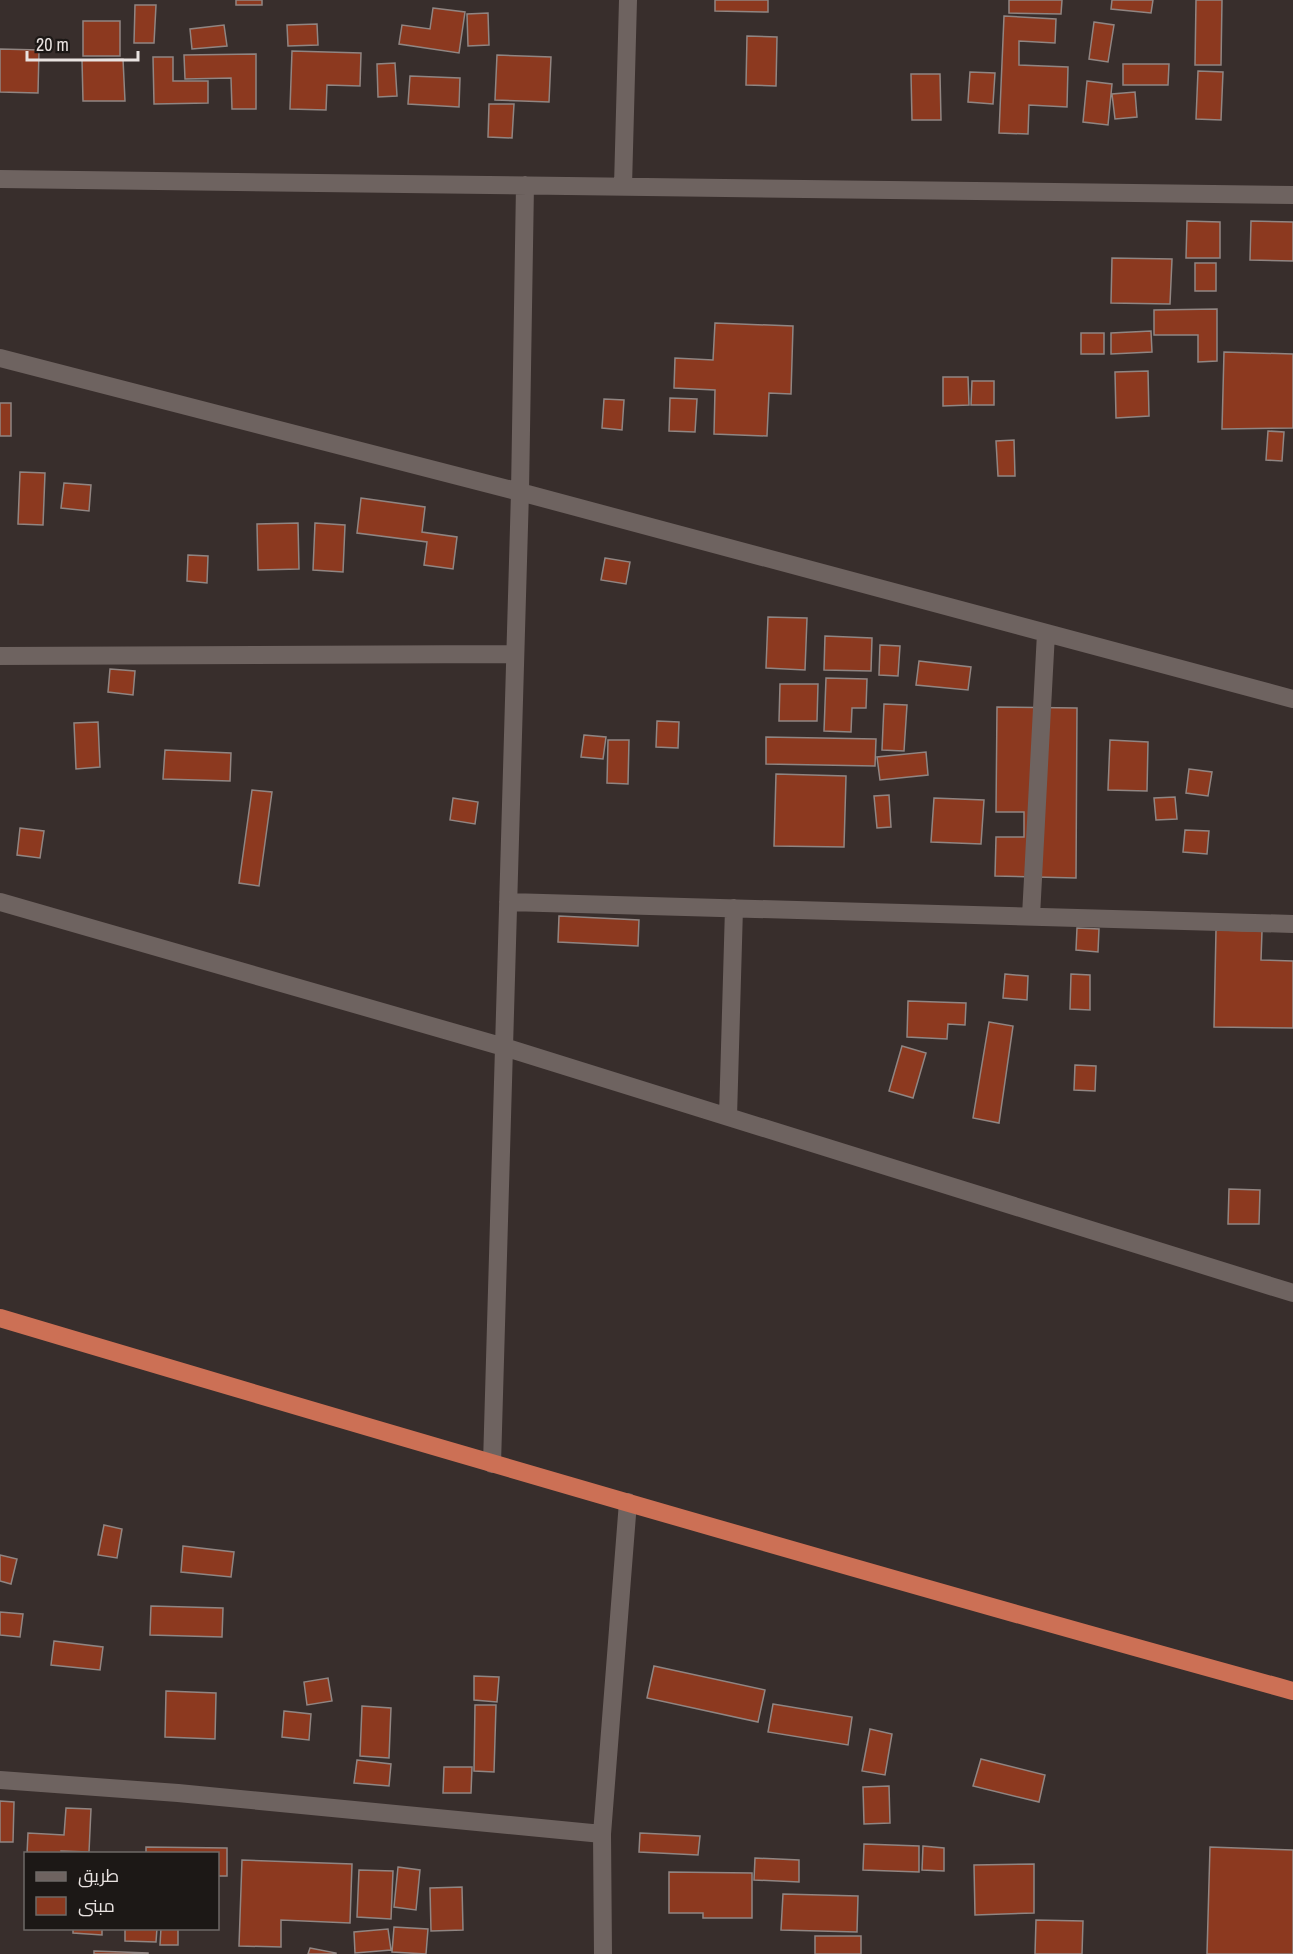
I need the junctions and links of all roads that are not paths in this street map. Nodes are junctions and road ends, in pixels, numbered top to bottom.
1 (628, 0) edge
2 (0, 179) edge
3 (525, 185) junction
4 (623, 186) junction
5 (1293, 195) edge
6 (0, 358) edge
7 (520, 492) junction
8 (1046, 633) junction
9 (515, 654) junction
10 (0, 656) edge
11 (1293, 699) edge
12 (0, 902) edge
13 (508, 902) junction
14 (734, 908) junction
15 (1031, 916) junction
16 (1293, 924) edge
17 (504, 1047) junction
18 (728, 1117) junction
19 (1293, 1293) edge
20 (0, 1318) edge
21 (492, 1464) junction
22 (628, 1502) junction
23 (1293, 1691) edge
24 (0, 1780) edge
25 (602, 1834) junction
26 (603, 1954) edge

1 - 4 street
2 - 3 street
3 - 4 street
3 - 7 street
4 - 5 street
6 - 7 street
7 - 8 street
7 - 9 street
8 - 11 street
8 - 15 street
9 - 10 street
9 - 13 street
12 - 17 street
13 - 14 street
13 - 17 street
14 - 15 street
14 - 18 street
15 - 16 street
17 - 18 street
17 - 21 street
18 - 19 street
20 - 21 highway
21 - 22 highway
22 - 23 highway
22 - 25 street
24 - 25 street
25 - 26 street

